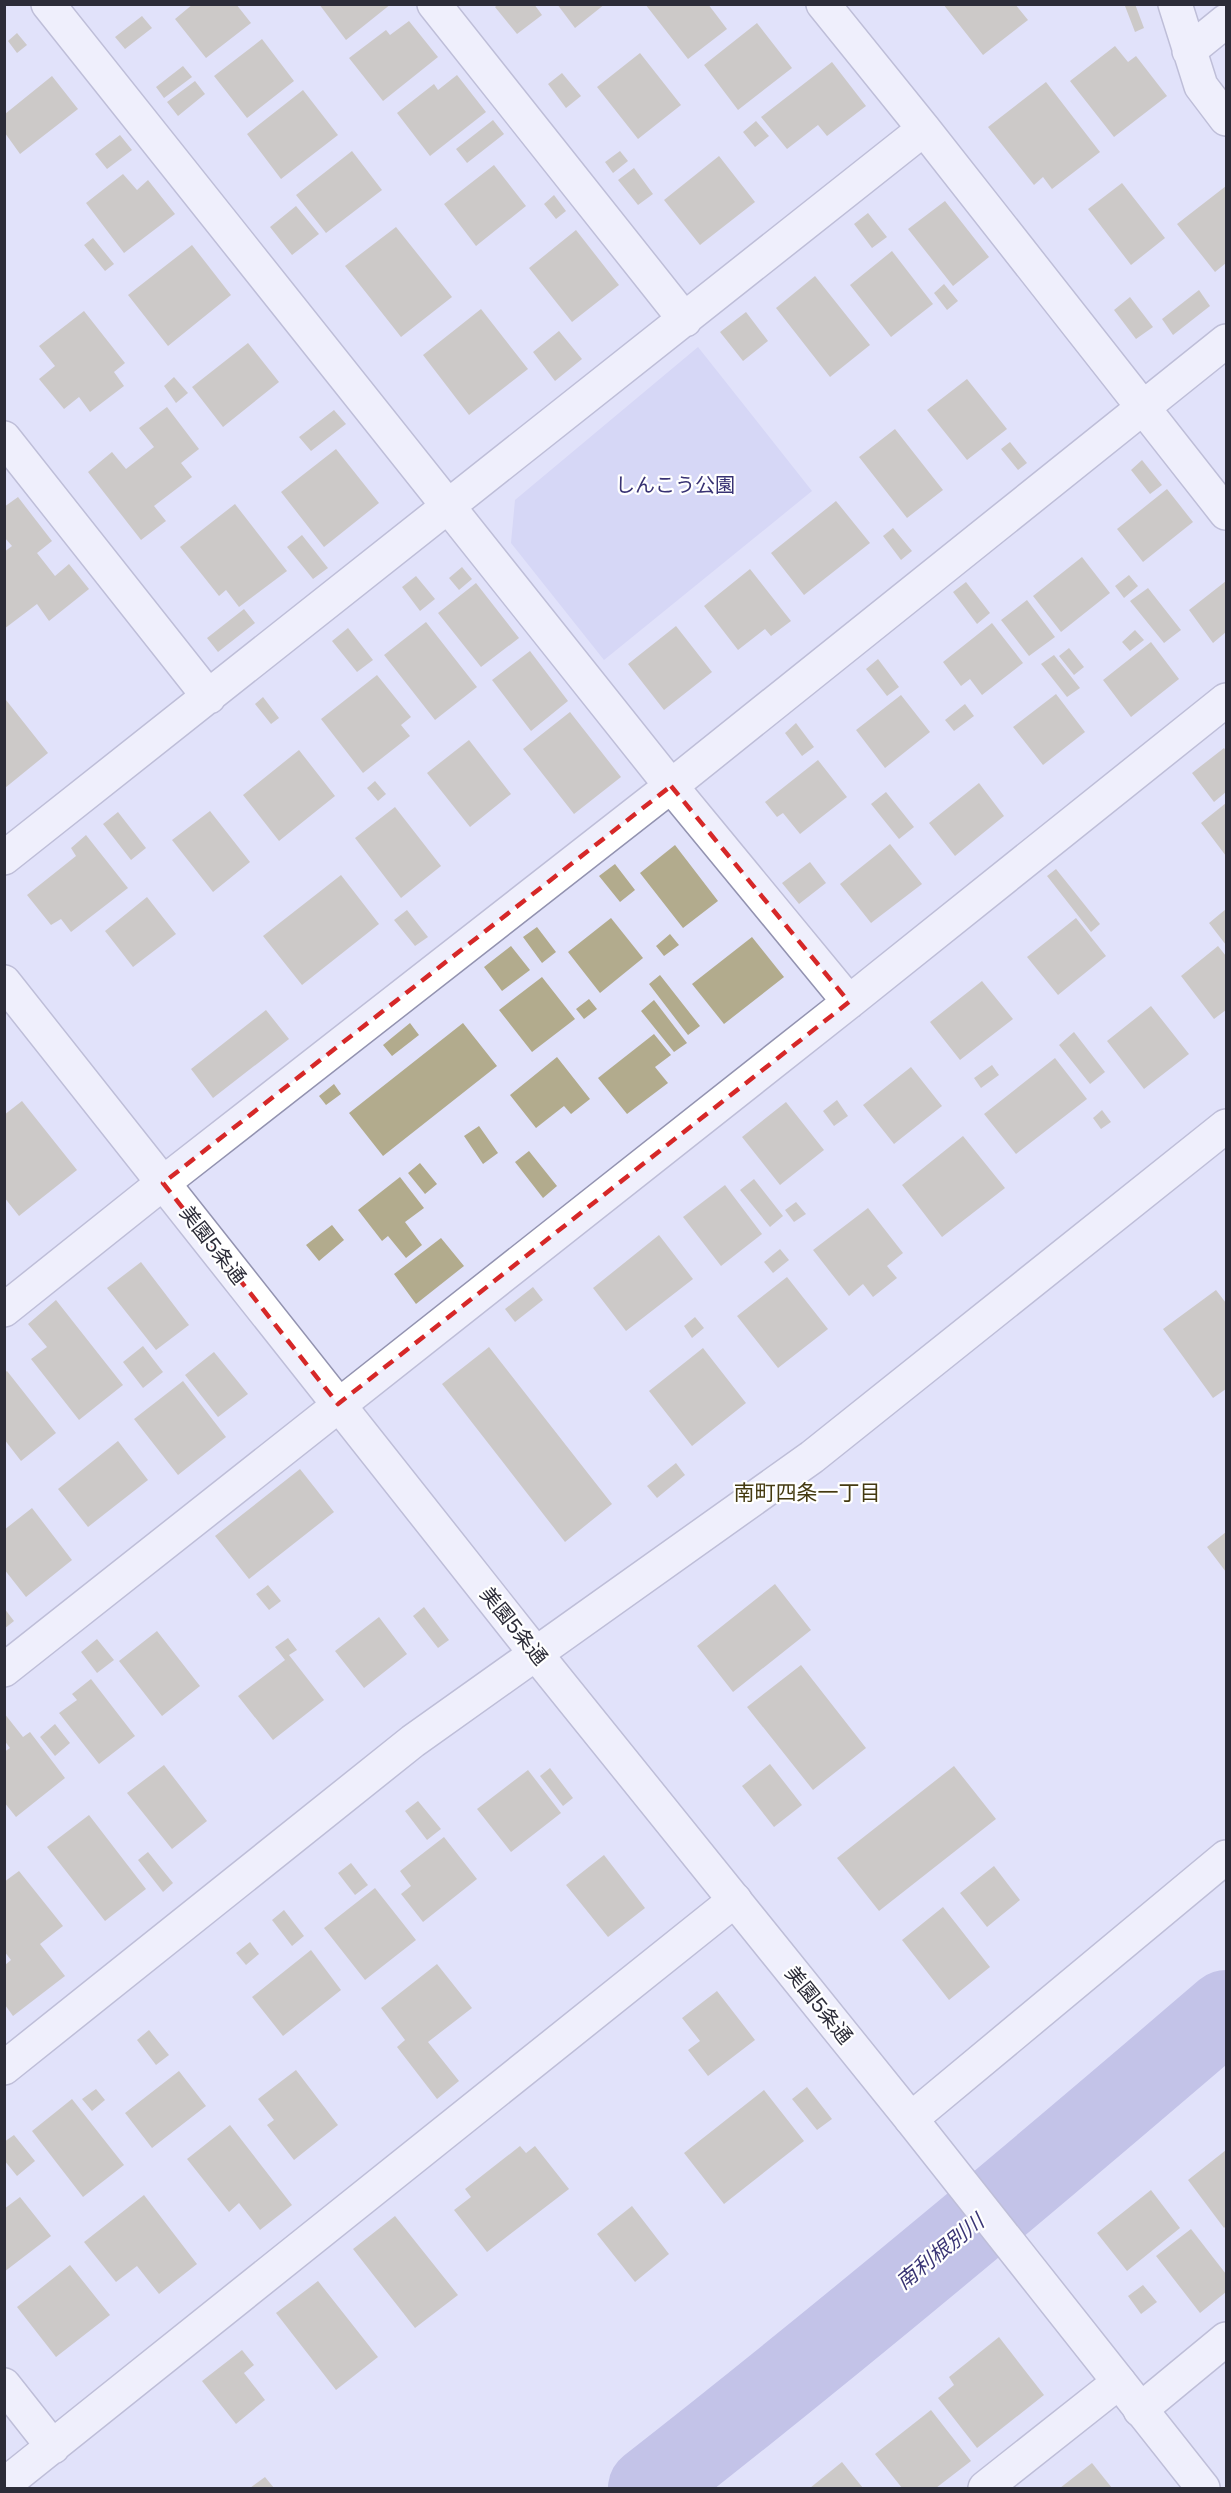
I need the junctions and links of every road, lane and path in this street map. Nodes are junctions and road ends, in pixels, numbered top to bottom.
1 (48, 4) edge
2 (434, 4) edge
3 (822, 4) edge
4 (1175, 4) edge
5 (1227, 21) edge
6 (1190, 51) junction
7 (1227, 119) edge
8 (924, 129) junction
9 (685, 320) junction
10 (1227, 341) edge
11 (1143, 408) junction
12 (4, 438) edge
13 (449, 508) junction
14 (1227, 513) edge
15 (209, 697) junction
16 (1227, 700) edge
17 (671, 786) junction
18 (4, 858) edge
19 (4, 982) edge
20 (849, 1002) junction
21 (1227, 1126) edge
22 (164, 1183) junction
23 (4, 1310) edge
24 (338, 1404) junction
25 (536, 1654) junction
26 (4, 1670) edge
27 (1227, 1857) edge
28 (735, 1900) junction
29 (4, 2068) edge
30 (911, 2119) junction
31 (1227, 2339) edge
32 (1119, 2382) junction
33 (4, 2385) edge
34 (1140, 2410) junction
35 (53, 2446) junction
36 (4, 2485) edge
37 (985, 2488) edge
38 (1203, 2488) edge

1 - 13 street
2 - 9 street
3 - 8 street
4 - 6 street
5 - 6 street
6 - 7 street
8 - 9 street
8 - 11 street
9 - 13 street
10 - 11 street
11 - 14 street
11 - 17 street
12 - 15 street
13 - 15 street
13 - 17 street
15 - 18 street
16 - 20 street
17 - 20 street
17 - 22 street
19 - 22 street, 美園5条通
20 - 24 street
21 - 25 street
22 - 23 street
22 - 24 street, 美園5条通
24 - 25 street, 美園5条通
24 - 26 street
25 - 28 street, 美園5条通
25 - 29 street
27 - 30 street
28 - 30 street, 美園5条通
28 - 35 street
30 - 32 street, 美園5条通
31 - 34 street
32 - 34 street, 美園5条通
32 - 37 street
33 - 35 street
34 - 38 street, 美園5条通
35 - 36 street

